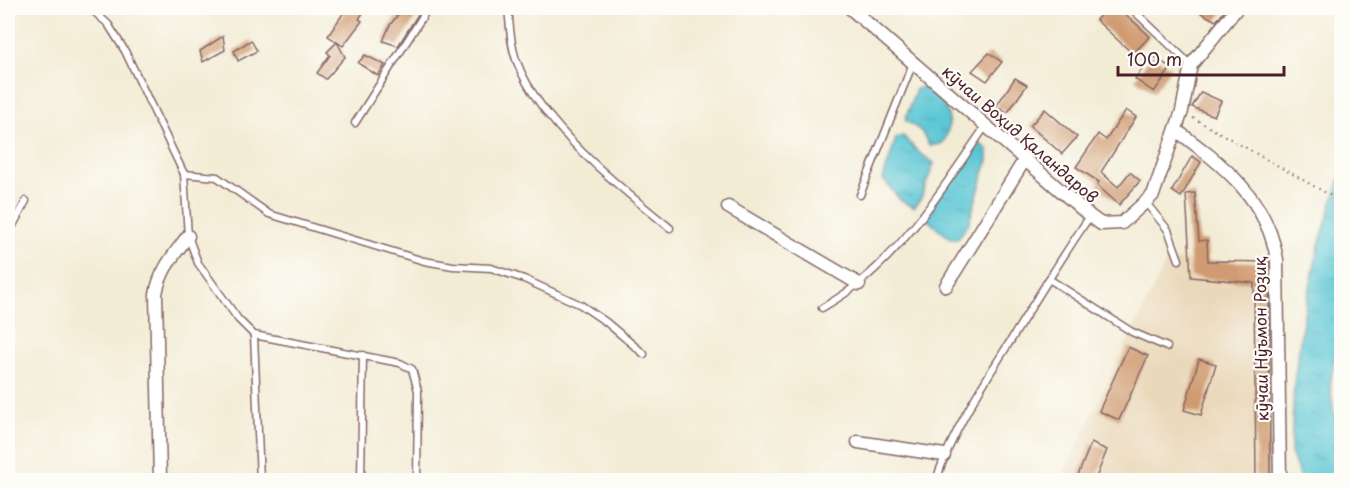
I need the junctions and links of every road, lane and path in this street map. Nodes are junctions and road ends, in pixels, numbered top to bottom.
1 (90, 8) edge
2 (428, 8) edge
3 (508, 8) edge
4 (849, 8) edge
5 (1131, 8) edge
6 (1237, 8) edge
7 (863, 12) edge
8 (913, 63) junction
9 (1191, 65) junction
10 (1182, 111) junction
11 (355, 123) dead end
12 (985, 127) junction
13 (1176, 130) junction
14 (1025, 159) junction
15 (184, 174) junction
16 (860, 195) dead end
17 (26, 201) dead end
18 (1341, 202) edge
19 (1146, 203) junction
20 (728, 207) dead end
21 (1090, 216) junction
22 (670, 228) dead end
23 (8, 235) edge
24 (188, 236) junction
25 (1179, 260) dead end
26 (1049, 279) junction
27 (859, 284) junction
28 (946, 286) dead end
29 (822, 308) dead end
30 (254, 335) junction
31 (1167, 347) dead end
32 (644, 354) dead end
33 (363, 355) junction
34 (858, 442) dead end
35 (944, 455) junction
36 (160, 480) edge
37 (260, 480) edge
38 (361, 480) edge
39 (417, 480) edge
40 (936, 480) edge
41 (1280, 480) edge

1 - 15 lane
2 - 11 lane
3 - 22 lane
4 - 7 street, кӯчаи Воҳид Қаландаров
5 - 9 lane
6 - 9 street, кӯчаи Воҳид Қаландаров
7 - 8 street, кӯчаи Воҳид Қаландаров
8 - 12 street, кӯчаи Воҳид Қаландаров
8 - 16 lane
9 - 10 street, кӯчаи Воҳид Қаландаров
10 - 13 street, кӯчаи Воҳид Қаландаров
10 - 18 path
12 - 14 street, кӯчаи Воҳид Қаландаров
12 - 27 lane
13 - 19 street, кӯчаи Воҳид Қаландаров
13 - 41 street, кӯчаи Нӯъмон Розиқ
14 - 21 street, кӯчаи Воҳид Қаландаров
14 - 28 street
15 - 24 lane
15 - 32 lane
17 - 23 lane
19 - 21 street, кӯчаи Воҳид Қаландаров
19 - 25 lane
20 - 27 street
21 - 26 lane
24 - 30 lane
24 - 36 street
26 - 31 lane
26 - 35 lane
27 - 29 lane
30 - 33 lane
30 - 37 lane
33 - 38 lane
33 - 39 lane
34 - 35 street
35 - 40 lane

